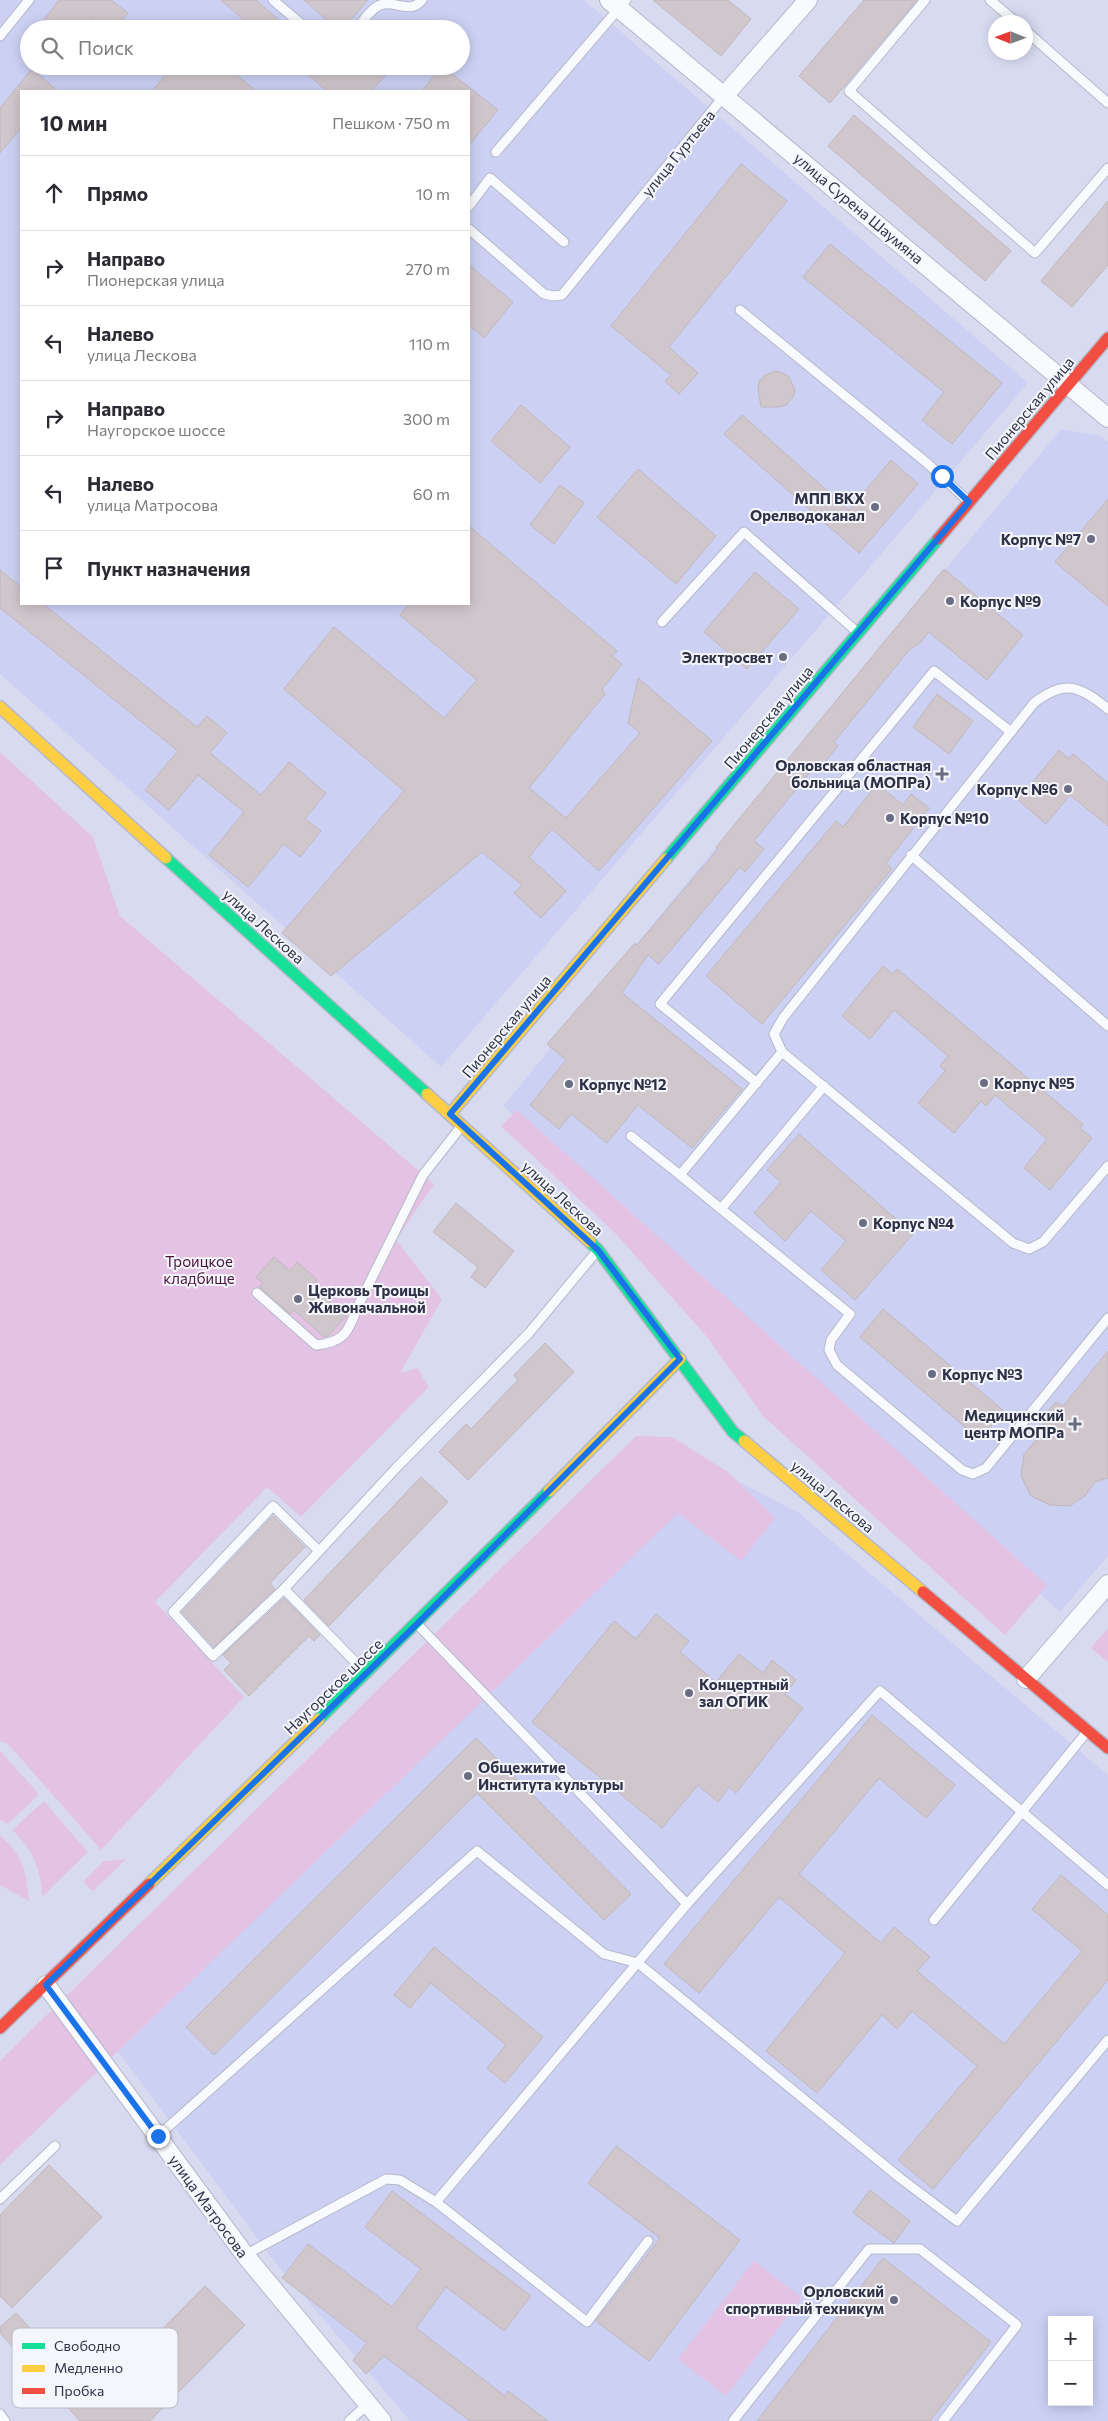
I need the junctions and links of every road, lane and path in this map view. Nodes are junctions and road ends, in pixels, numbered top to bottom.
1 (29, 0) edge
2 (273, 0) edge
3 (422, 0) edge
4 (808, 0) edge
5 (924, 0) edge
6 (990, 0) edge
7 (390, 2) edge
8 (618, 3) edge
9 (1008, 15) edge
10 (296, 20) edge
11 (365, 20) edge
12 (0, 36) edge
13 (1033, 37) edge
14 (724, 96) junction
15 (1108, 103) edge
16 (496, 152) dead end
17 (1108, 168) edge
18 (470, 205) edge
19 (470, 231) edge
20 (564, 242) dead end
21 (740, 310) dead end
22 (1108, 338) edge
23 (1069, 384) junction
24 (1108, 418) edge
25 (969, 502) junction
26 (662, 622) dead end
27 (858, 633) junction
28 (0, 707) edge
29 (1108, 710) edge
30 (1011, 732) junction
31 (911, 855) junction
32 (1108, 1026) edge
33 (782, 1052) junction
34 (757, 1083) junction
35 (824, 1086) junction
36 (450, 1114) junction
37 (462, 1126) junction
38 (631, 1136) dead end
39 (1108, 1166) edge
40 (680, 1175) junction
41 (721, 1209) junction
42 (598, 1250) junction
43 (257, 1294) dead end
44 (1108, 1318) edge
45 (680, 1359) junction
46 (320, 1551) junction
47 (1108, 1584) edge
48 (284, 1589) junction
49 (417, 1624) junction
50 (366, 1674) junction
51 (1026, 1678) junction
52 (1088, 1731) junction
53 (1108, 1748) edge
54 (1022, 1811) junction
55 (1108, 1885) edge
56 (687, 1904) junction
57 (934, 1920) dead end
58 (638, 1963) junction
59 (46, 1985) junction
60 (0, 2028) edge
61 (1108, 2040) edge
62 (158, 2136) junction
63 (55, 2146) dead end
64 (0, 2199) edge
65 (436, 2202) junction
66 (648, 2241) dead end
67 (245, 2256) junction
68 (368, 2404) junction
69 (0, 2414) edge
70 (5, 2421) edge
71 (350, 2421) edge
72 (382, 2421) edge
73 (733, 2421) edge
74 (943, 2421) edge

1 - 12 lane
2 - 10 lane
3 - 7 lane
4 - 14 street, улица Гуртьева
5 - 17 lane
6 - 9 lane
7 - 11 lane
8 - 14 street, улица Сурена Шаумяна
8 - 16 lane
13 - 15 lane
14 - 19 lane, улица Гуртьева
14 - 23 street, улица Сурена Шаумяна
18 - 20 lane
21 - 25 lane
22 - 23 main road, Пионерская улица
23 - 24 street, улица Сурена Шаумяна
23 - 25 main road, Пионерская улица
25 - 27 main road, Пионерская улица
26 - 27 lane
27 - 36 main road, Пионерская улица
28 - 36 main road, улица Лескова
29 - 30 lane
30 - 31 lane
30 - 34 lane
31 - 32 lane
31 - 33 lane
33 - 34 lane
33 - 35 lane
34 - 40 lane
35 - 39 lane
35 - 41 lane
36 - 37 main road, улица Лескова
37 - 42 main road, улица Лескова
37 - 43 lane
38 - 40 lane
40 - 41 lane
41 - 44 lane
42 - 45 main road, улица Лескова
42 - 46 lane
45 - 49 main road, Наугорское шоссе
45 - 51 main road, улица Лескова
46 - 48 lane
46 - 48 lane
47 - 51 street
48 - 50 lane
49 - 50 main road, Наугорское шоссе
49 - 56 lane
50 - 59 main road, Наугорское шоссе
51 - 52 main road, улица Лескова
52 - 53 main road, улица Лескова
52 - 54 lane
54 - 55 lane
54 - 56 lane
54 - 57 lane
56 - 58 lane
58 - 61 lane
58 - 62 lane
58 - 65 lane
59 - 60 main road, Наугорское шоссе
59 - 62 street, улица Матросова
62 - 67 street, улица Матросова
63 - 64 lane
65 - 66 lane
65 - 67 lane
67 - 68 street, улица Матросова
68 - 71 lane
68 - 72 street, улица Матросова
69 - 70 lane
73 - 74 lane

